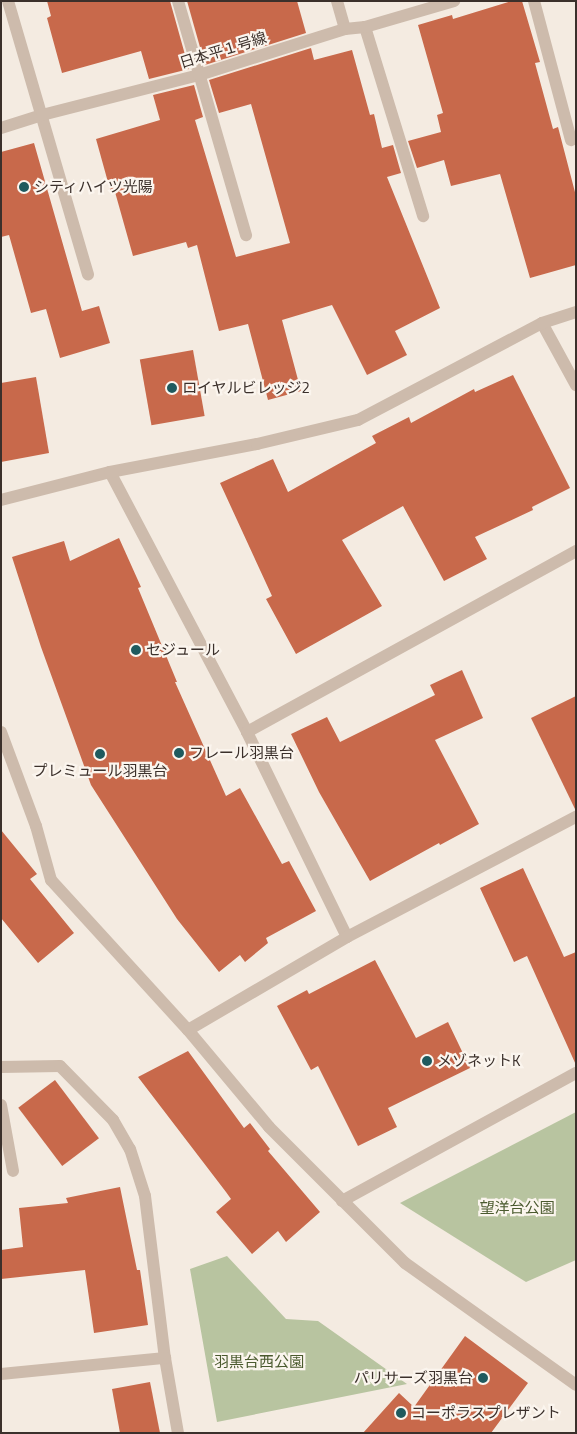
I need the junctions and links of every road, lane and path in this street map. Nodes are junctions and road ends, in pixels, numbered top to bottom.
1 (8, 1) edge
2 (178, 1) edge
3 (337, 1) edge
4 (454, 1) edge
5 (534, 1) edge
6 (365, 27) junction
7 (345, 29) junction
8 (199, 75) junction
9 (42, 115) junction
10 (1, 128) edge
11 (571, 140) dead end
12 (423, 216) dead end
13 (246, 235) dead end
14 (88, 275) dead end
15 (576, 312) edge
16 (542, 323) junction
17 (576, 385) edge
18 (110, 472) junction
19 (1, 500) edge
20 (576, 551) edge
21 (1, 732) edge
22 (248, 732) junction
23 (576, 817) edge
24 (347, 937) junction
25 (188, 1030) junction
26 (1, 1067) edge
27 (576, 1073) edge
28 (1, 1105) edge
29 (13, 1171) dead end
30 (342, 1201) junction
31 (165, 1358) junction
32 (1, 1374) edge
33 (576, 1385) edge
34 (178, 1433) edge

1 - 9 street
2 - 8 street
3 - 7 street
4 - 6 street, 日本平１号線
5 - 11 street
6 - 7 street, 日本平１号線
6 - 12 street
7 - 8 street, 日本平１号線
8 - 9 street, 日本平１号線
8 - 13 street
9 - 10 street, 日本平１号線
9 - 14 street
15 - 16 street
16 - 17 street
16 - 18 street
18 - 19 street
18 - 22 street
20 - 22 street
21 - 25 street
22 - 24 street
23 - 24 street
24 - 25 street
25 - 30 street
26 - 31 street
27 - 30 street
28 - 29 street
30 - 33 street
31 - 32 street
31 - 34 street

